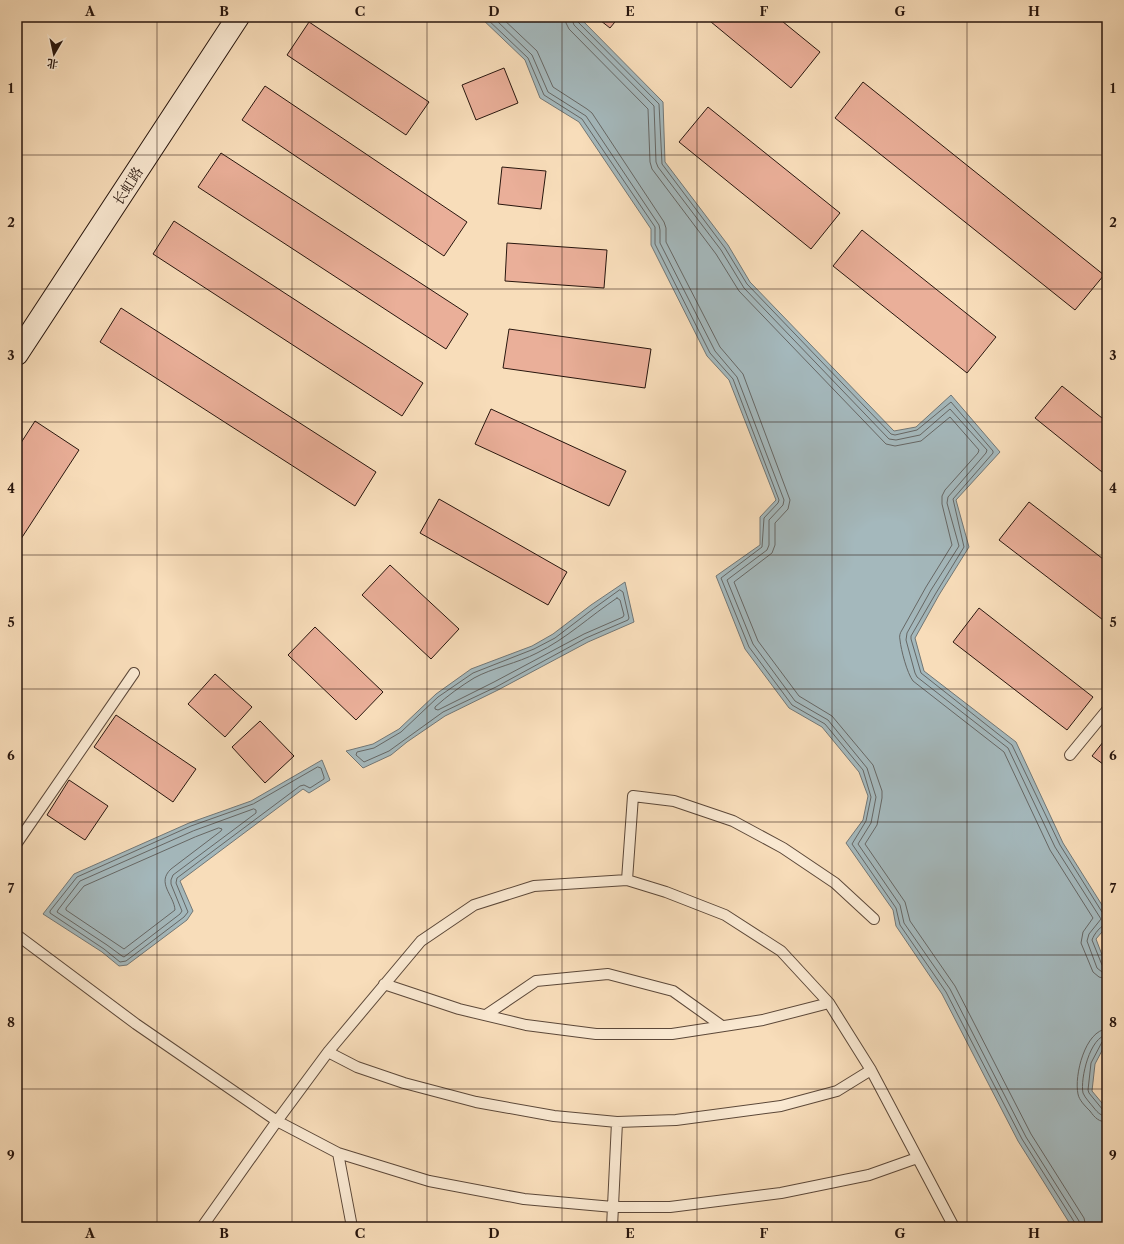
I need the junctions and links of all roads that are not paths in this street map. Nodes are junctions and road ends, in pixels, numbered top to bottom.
1 (238, 17) edge
2 (17, 354) edge
3 (134, 673) dead end
4 (1107, 710) edge
5 (1070, 755) dead end
6 (17, 843) edge
7 (627, 880) junction
8 (874, 919) dead end
9 (17, 935) edge
10 (384, 984) junction
11 (829, 1003) junction
12 (486, 1015) junction
13 (722, 1026) junction
14 (328, 1052) junction
15 (871, 1070) junction
16 (277, 1121) junction
17 (617, 1122) junction
18 (338, 1153) junction
19 (917, 1158) junction
20 (613, 1207) junction
21 (202, 1227) edge
22 (352, 1227) edge
23 (612, 1227) edge
24 (954, 1227) edge

1 - 2 street, 长虹路
3 - 6 lane
4 - 5 lane
7 - 8 lane
7 - 10 lane
7 - 11 lane
9 - 16 lane
10 - 12 lane
10 - 14 lane
11 - 13 lane
11 - 15 lane
12 - 13 lane
12 - 13 lane
14 - 16 lane
14 - 17 lane
15 - 17 lane
15 - 19 lane
16 - 18 lane
16 - 21 lane
17 - 20 lane
18 - 20 lane
18 - 22 lane
19 - 20 lane
19 - 24 lane
20 - 23 lane

